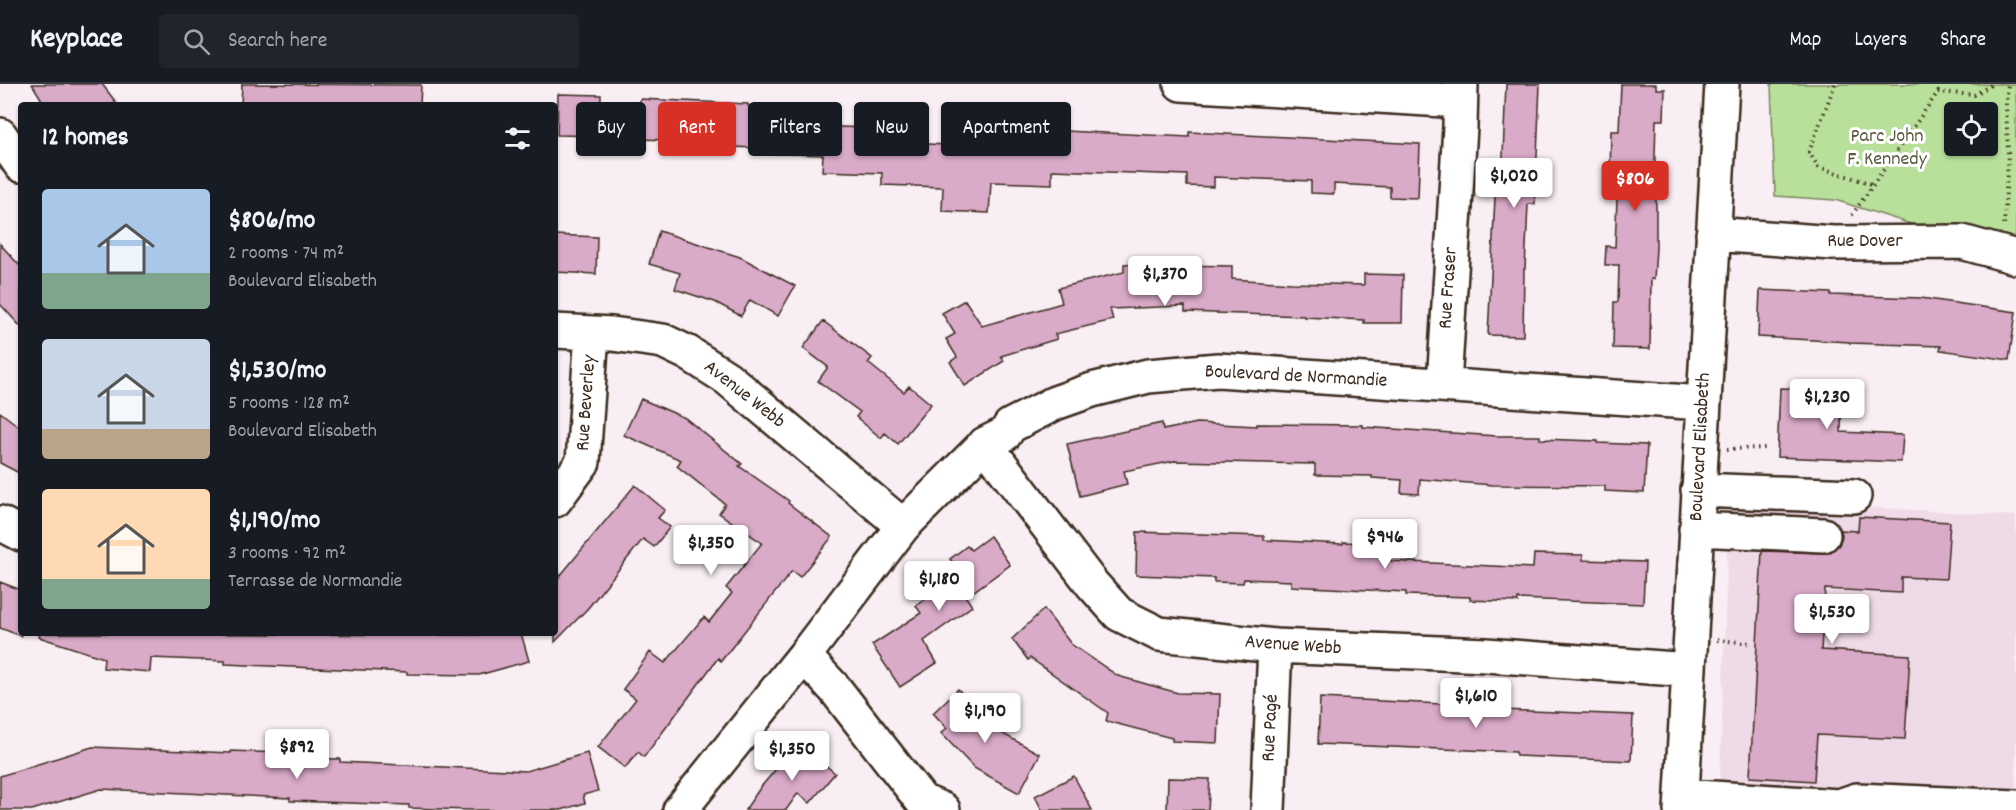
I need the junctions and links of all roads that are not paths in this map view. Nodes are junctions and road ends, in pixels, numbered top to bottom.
1 (1181, 84) edge
2 (1722, 84) edge
3 (1460, 93) edge
4 (0, 135) edge
5 (18, 161) edge
6 (1713, 234) junction
7 (2010, 243) edge
8 (558, 331) edge
9 (592, 333) junction
10 (1444, 385) junction
11 (1703, 403) junction
12 (985, 444) junction
13 (1698, 490) junction
14 (558, 496) edge
15 (1854, 496) dead end
16 (0, 523) edge
17 (903, 526) junction
18 (1696, 529) junction
19 (18, 532) edge
20 (1823, 535) dead end
21 (1275, 646) junction
22 (804, 656) junction
23 (1689, 670) junction
24 (1681, 803) edge
25 (930, 807) edge
26 (2016, 807) edge
27 (680, 810) edge
28 (1268, 810) edge

1 - 3 street
2 - 6 street, Boulevard Elisabeth
3 - 10 street, Rue Fraser
4 - 5 street
6 - 7 street, Rue Dover
6 - 11 street, Boulevard Elisabeth
8 - 9 street, Avenue Webb
9 - 14 street, Rue Beverley
9 - 17 street, Avenue Webb
10 - 11 street, Boulevard de Normandie
10 - 12 street, Boulevard de Normandie
11 - 13 street, Boulevard Elisabeth
12 - 17 street, Boulevard de Normandie
12 - 21 street, Avenue Webb
13 - 15 street
13 - 18 street, Boulevard Elisabeth
16 - 19 street
17 - 22 street, Boulevard de Normandie
18 - 20 street
18 - 23 street, Boulevard Elisabeth
21 - 23 street, Avenue Webb
21 - 28 street, Rue Pagé
22 - 25 street
22 - 27 street, Boulevard de Normandie
23 - 24 street, Boulevard Elisabeth
24 - 26 street

